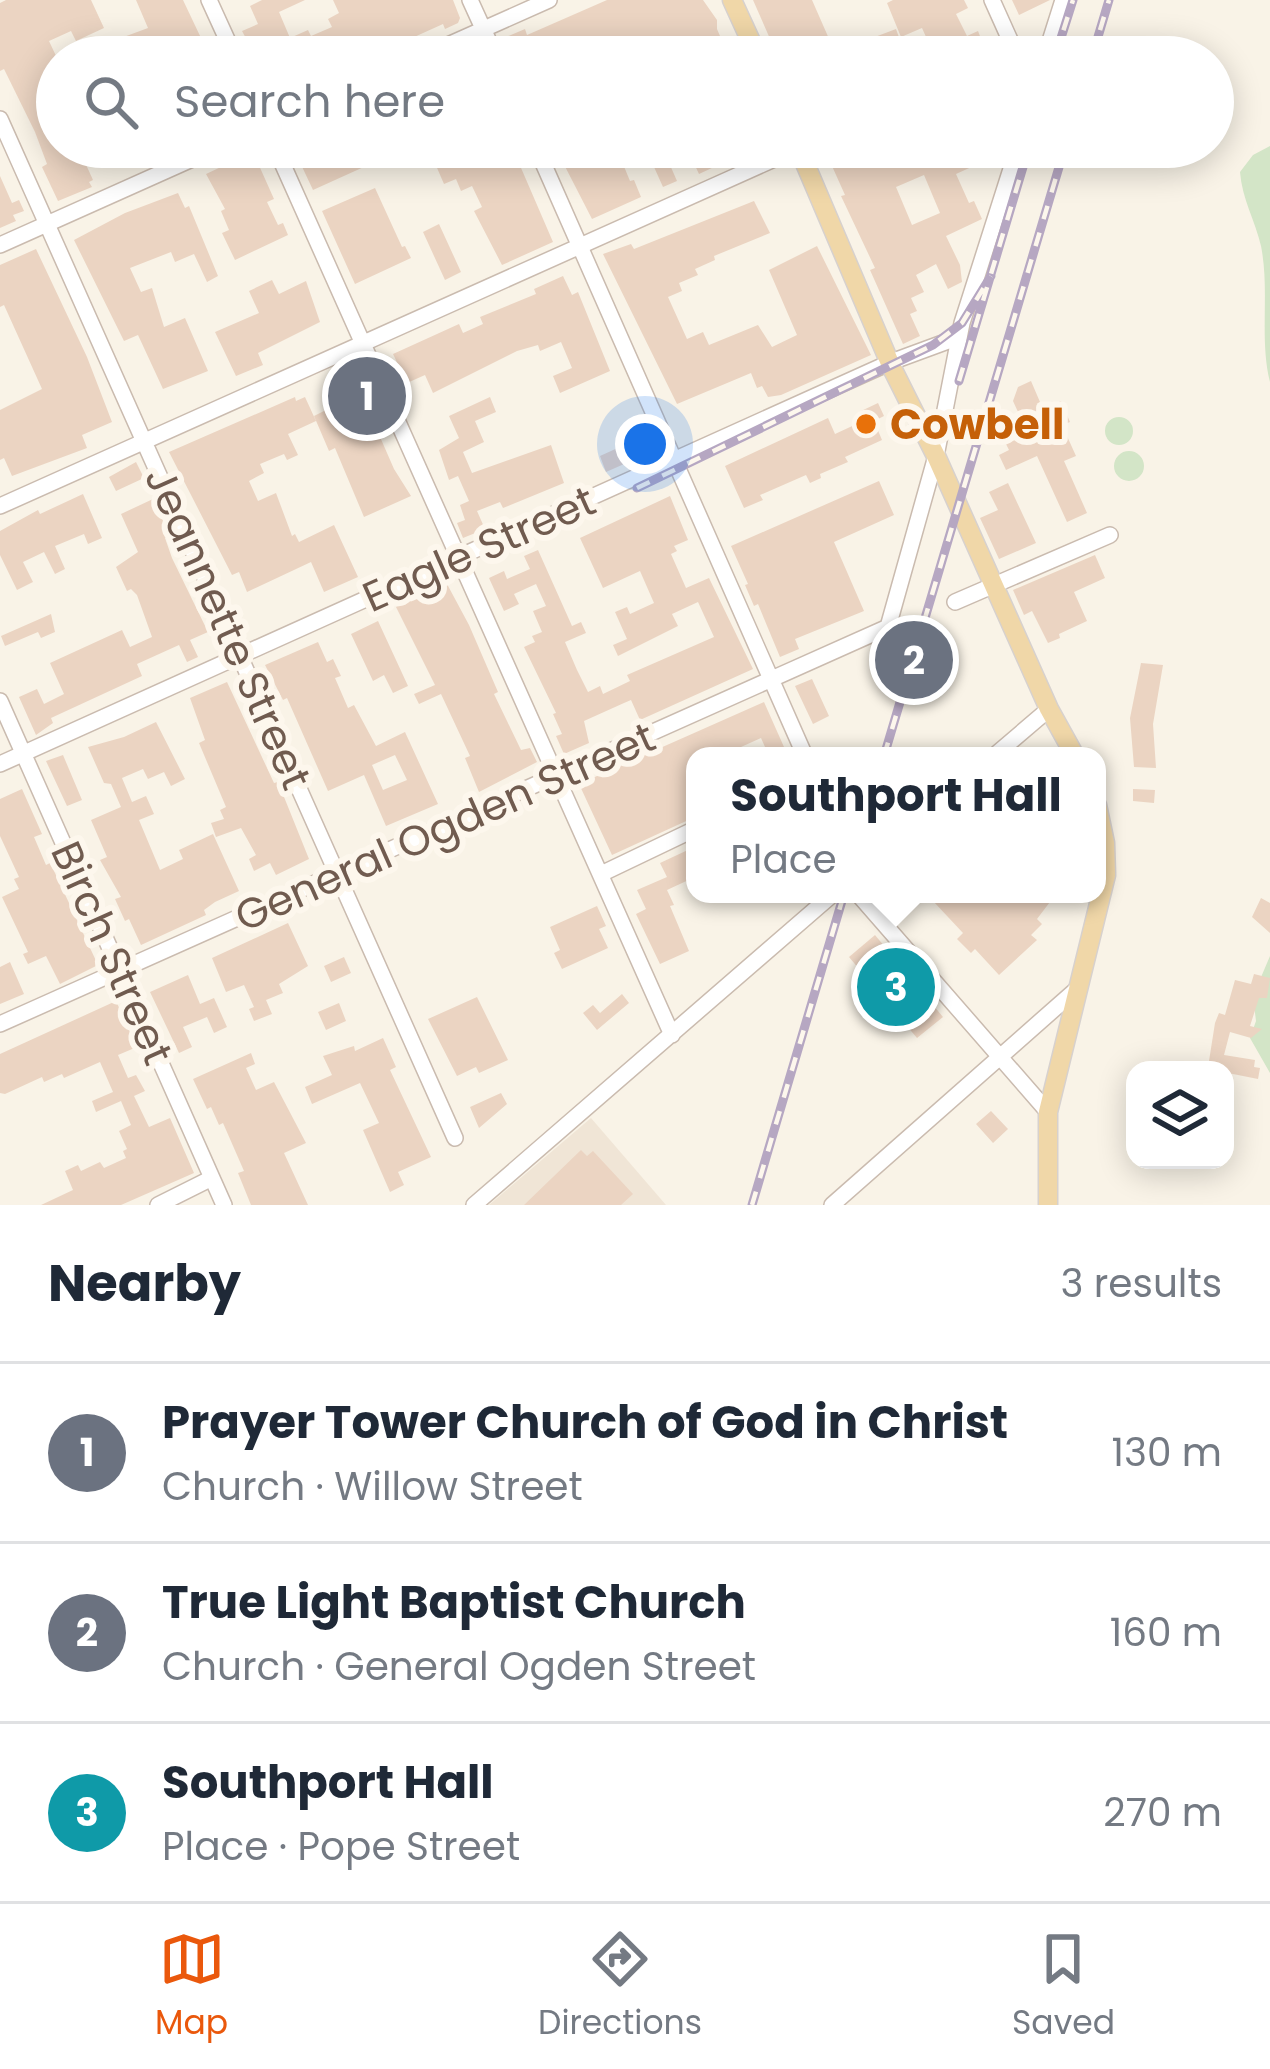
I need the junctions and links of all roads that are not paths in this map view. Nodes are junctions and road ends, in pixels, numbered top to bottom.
1 (209, 0) edge
2 (470, 0) edge
3 (548, 0) edge
4 (732, 0) edge
5 (992, 0) edge
6 (1063, 0) edge
7 (483, 29) junction
8 (225, 36) edge
9 (468, 36) edge
10 (486, 36) edge
11 (748, 36) edge
12 (1008, 36) edge
13 (1051, 36) edge
14 (0, 119) edge
15 (172, 168) edge
16 (284, 168) edge
17 (545, 168) edge
18 (753, 168) edge
19 (808, 168) edge
20 (1011, 168) edge
21 (47, 224) junction
22 (0, 245) edge
23 (580, 246) junction
24 (959, 337) junction
25 (363, 343) junction
26 (891, 362) junction
27 (144, 441) junction
28 (936, 456) junction
29 (676, 461) junction
30 (0, 506) edge
31 (1110, 535) dead end
32 (460, 559) junction
33 (993, 585) junction
34 (955, 602) dead end
35 (240, 656) junction
36 (772, 681) junction
37 (0, 701) edge
38 (1049, 709) junction
39 (802, 747) edge
40 (1005, 747) edge
41 (1070, 747) edge
42 (23, 754) junction
43 (0, 764) edge
44 (557, 777) junction
45 (686, 833) edge
46 (1106, 843) edge
47 (338, 874) junction
48 (601, 874) junction
49 (1106, 875) edge
50 (823, 903) edge
51 (866, 903) edge
52 (1099, 903) edge
53 (120, 971) junction
54 (1078, 988) junction
55 (0, 1024) edge
56 (672, 1035) junction
57 (1000, 1054) junction
58 (1048, 1112) junction
59 (455, 1138) dead end
60 (212, 1178) junction
61 (158, 1205) edge
62 (224, 1205) edge
63 (474, 1205) edge
64 (832, 1205) edge
65 (1048, 1205) edge

1 - 8 street
2 - 7 street
3 - 7 street
4 - 11 main road
5 - 12 street
6 - 13 street
7 - 9 street
7 - 10 street
14 - 21 street, Jeannette Street
15 - 21 street
16 - 25 street
17 - 23 street
18 - 23 street
19 - 26 main road
20 - 24 street
21 - 22 street
21 - 27 street, Jeannette Street
23 - 25 street
23 - 29 street
24 - 26 street, Eagle Street
24 - 28 street
25 - 27 street
25 - 32 street
26 - 28 main road
26 - 29 street, Eagle Street
27 - 30 street
27 - 35 street, Jeannette Street
28 - 33 main road
28 - 36 street, General Ogden Street
29 - 32 street, Eagle Street
29 - 36 street
31 - 33 street
32 - 35 street, Eagle Street
32 - 44 street
33 - 34 street
33 - 38 main road
35 - 42 street, Eagle Street
35 - 47 street, Jeannette Street
36 - 39 street
36 - 44 street, General Ogden Street
37 - 42 street, Birch Street
38 - 40 street
38 - 41 main road
42 - 43 street, Eagle Street
42 - 53 street, Birch Street
44 - 47 street, General Ogden Street
44 - 48 street
45 - 48 street
46 - 49 main road
47 - 53 street, General Ogden Street
47 - 59 street, Jeannette Street
48 - 56 street
50 - 56 street
51 - 57 street
52 - 54 main road
53 - 55 street, General Ogden Street
53 - 60 street, Birch Street
54 - 57 street
54 - 58 main road
56 - 63 street
57 - 58 street
57 - 64 street
58 - 65 main road
60 - 61 street
60 - 62 street, Birch Street

